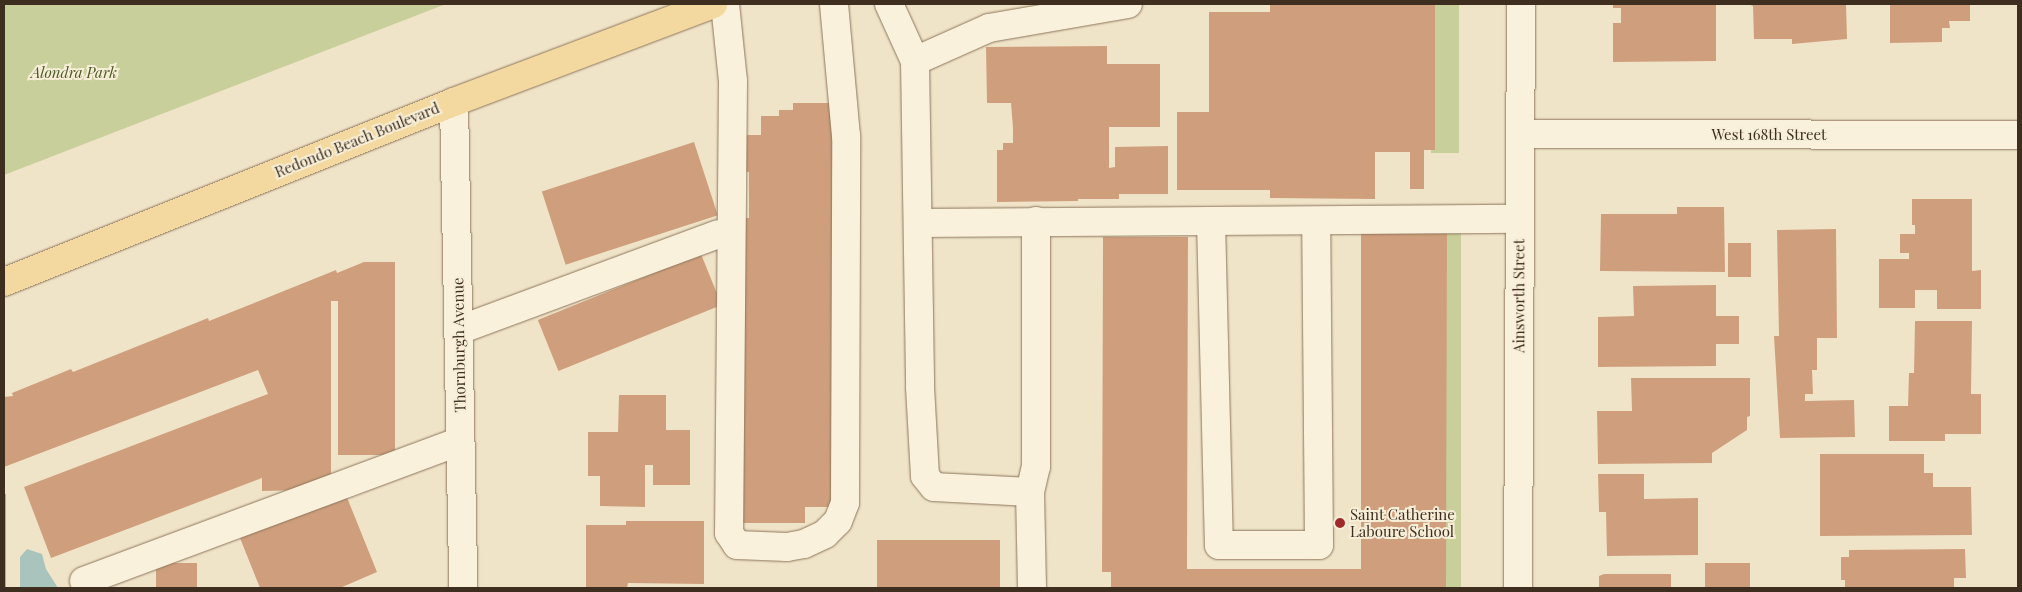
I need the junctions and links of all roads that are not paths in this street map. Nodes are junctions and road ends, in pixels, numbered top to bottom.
1 (713, 4) edge
2 (725, 4) edge
3 (834, 4) edge
4 (889, 4) edge
5 (1128, 4) edge
6 (1520, 4) edge
7 (915, 61) junction
8 (454, 102) junction
9 (1520, 134) junction
10 (2018, 135) edge
11 (1520, 218) junction
12 (1036, 221) junction
13 (1211, 221) junction
14 (1316, 222) junction
15 (918, 223) junction
16 (718, 234) dead end
17 (4, 282) edge
18 (458, 330) junction
19 (460, 441) junction
20 (1030, 492) junction
21 (84, 580) dead end
22 (463, 588) edge
23 (1032, 588) edge
24 (1518, 588) edge

1 - 8 main road, Redondo Beach Boulevard
2 - 3 street
4 - 7 street
5 - 7 street
6 - 9 street, Ainsworth Street
7 - 15 street
8 - 17 main road, Redondo Beach Boulevard
8 - 18 street, Thornburgh Avenue
9 - 10 street, West 168th Street
9 - 11 street, Ainsworth Street
11 - 14 street
11 - 24 street, Ainsworth Street
12 - 13 street
12 - 15 street
12 - 20 street
13 - 14 street
13 - 14 street
15 - 20 street
16 - 18 street
18 - 19 street, Thornburgh Avenue
19 - 21 street
19 - 22 street, Thornburgh Avenue
20 - 23 street

